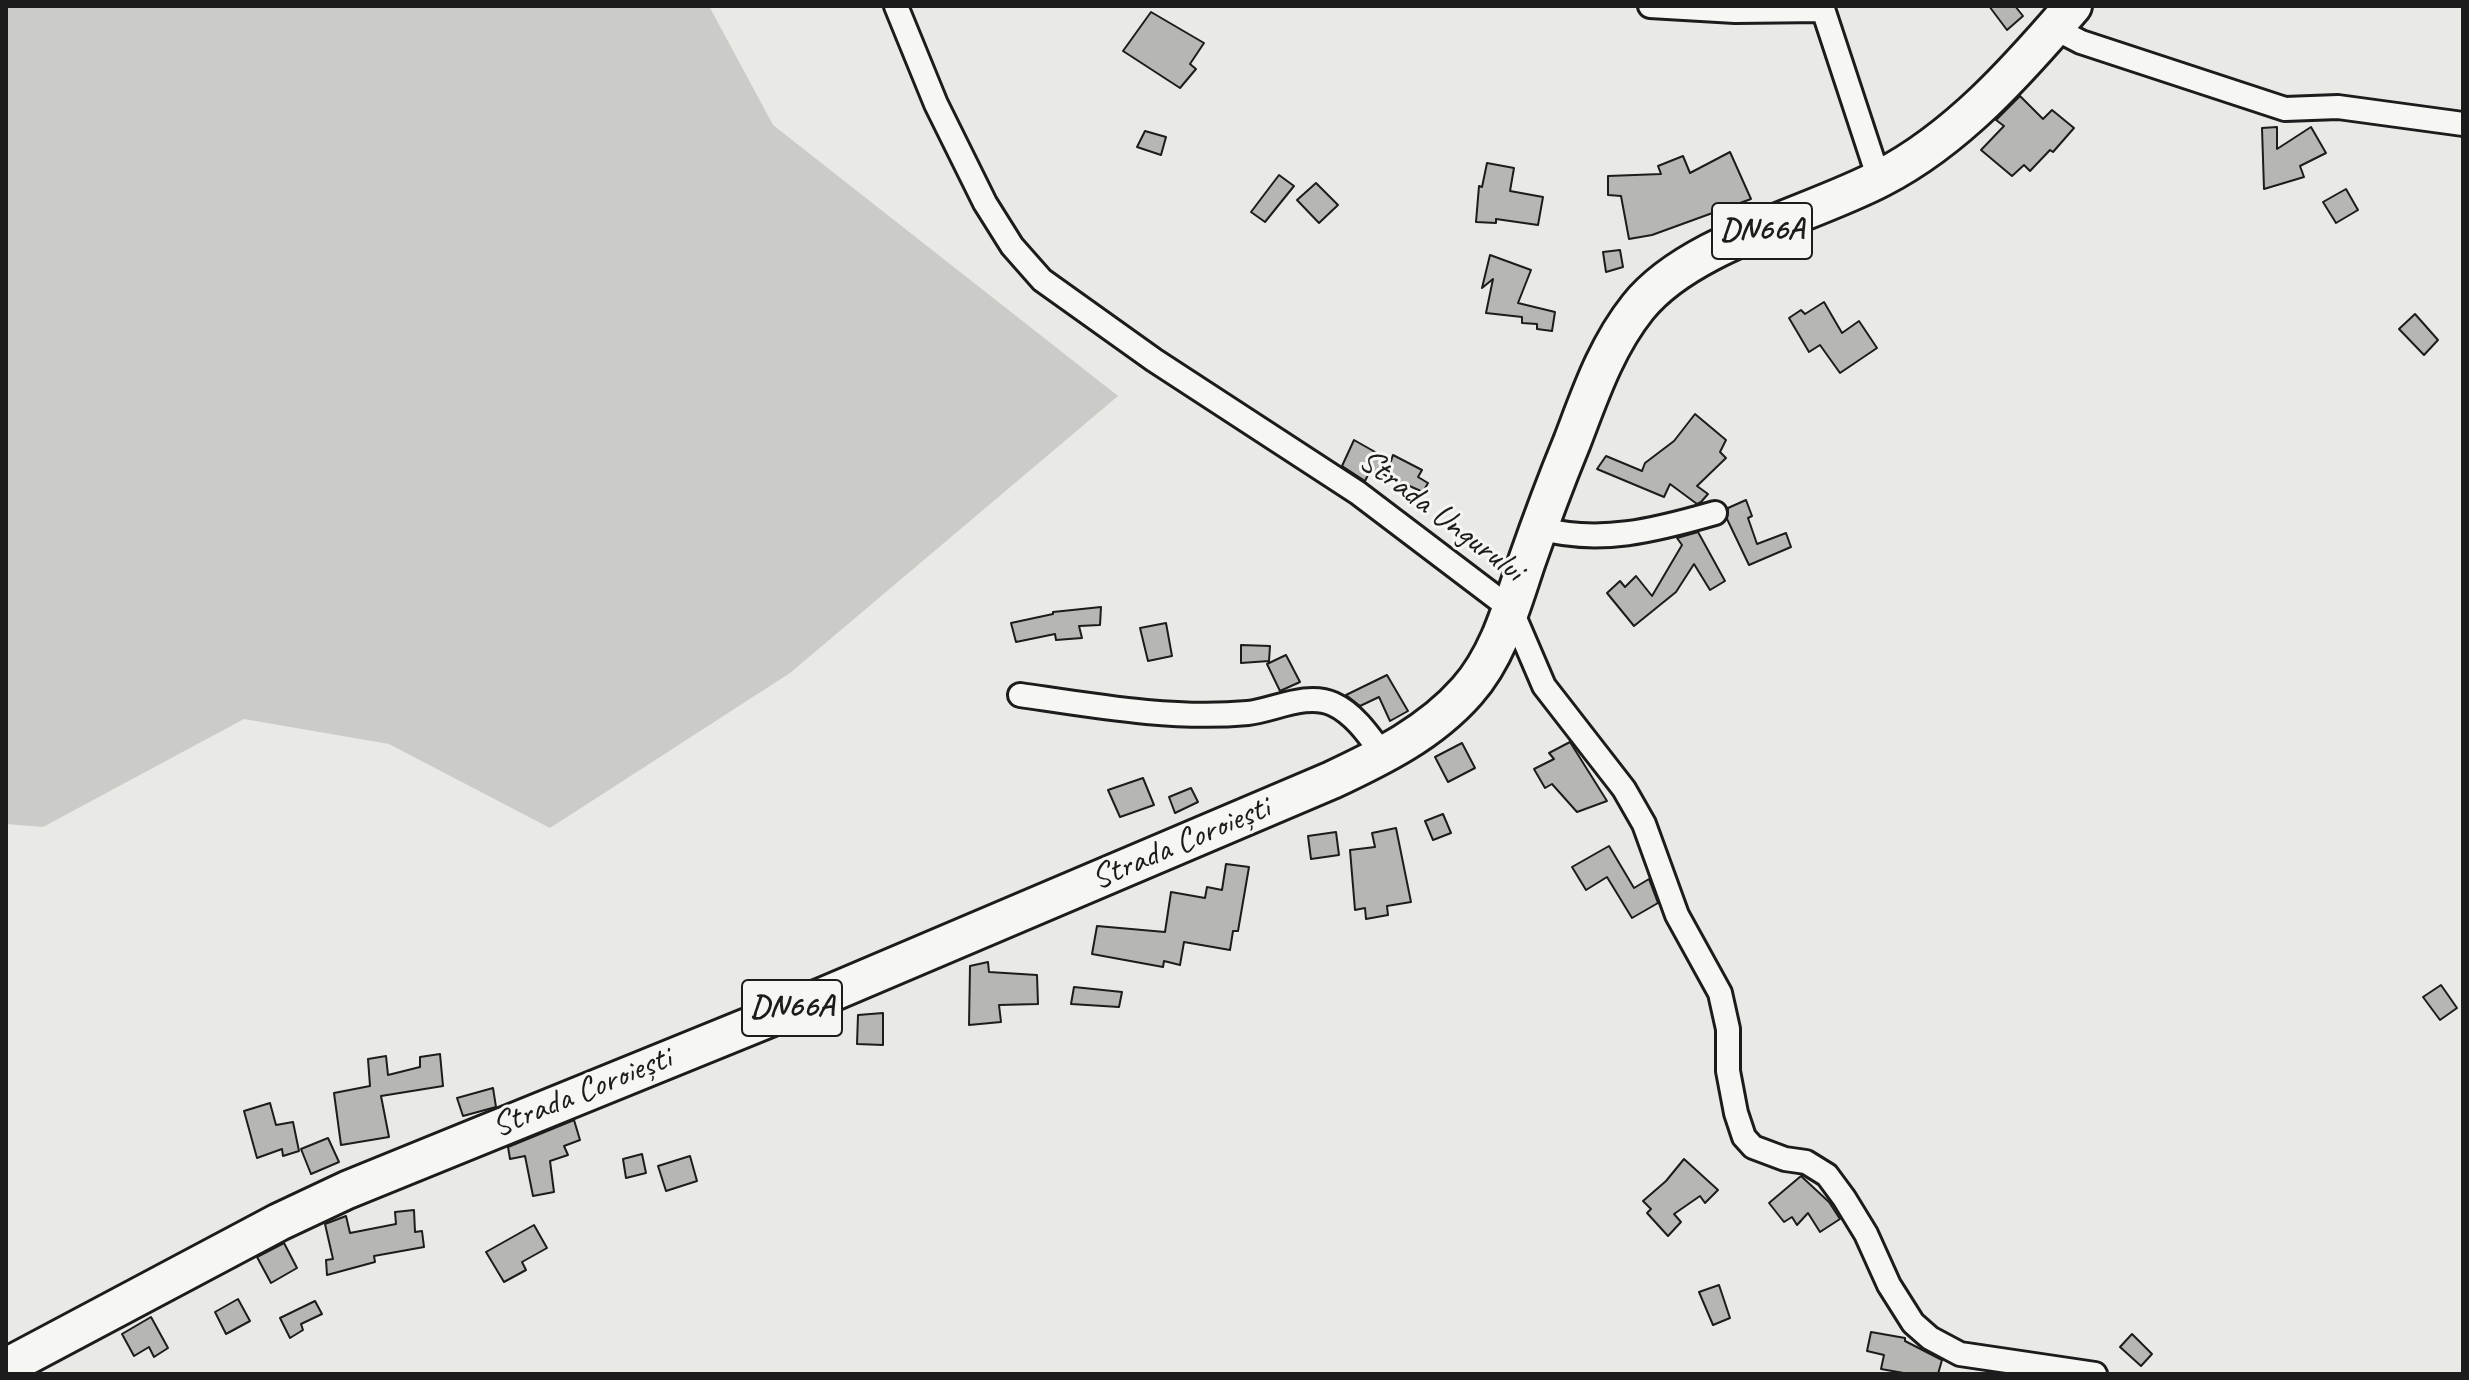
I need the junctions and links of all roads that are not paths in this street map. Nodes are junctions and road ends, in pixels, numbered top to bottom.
1 (896, 6) edge
2 (1650, 6) edge
3 (1822, 8) edge
4 (2064, 17) edge
5 (2463, 124) edge
6 (1879, 179) junction
7 (1715, 513) dead end
8 (1539, 528) junction
9 (1515, 598) junction
10 (1020, 695) dead end
11 (1384, 756) junction
12 (6, 1367) edge
13 (2095, 1374) edge

1 - 9 street, Strada Ungurului
2 - 3 street
3 - 6 street
4 - 5 street
4 - 6 main road, Strada Coroiești / DN66A
6 - 8 main road, Strada Coroiești / DN66A
7 - 8 street
8 - 9 main road, Strada Coroiești / DN66A
9 - 11 main road, Strada Coroiești / DN66A
9 - 13 street, Strada Ungurului
10 - 11 street
11 - 12 main road, Strada Coroiești / DN66A

